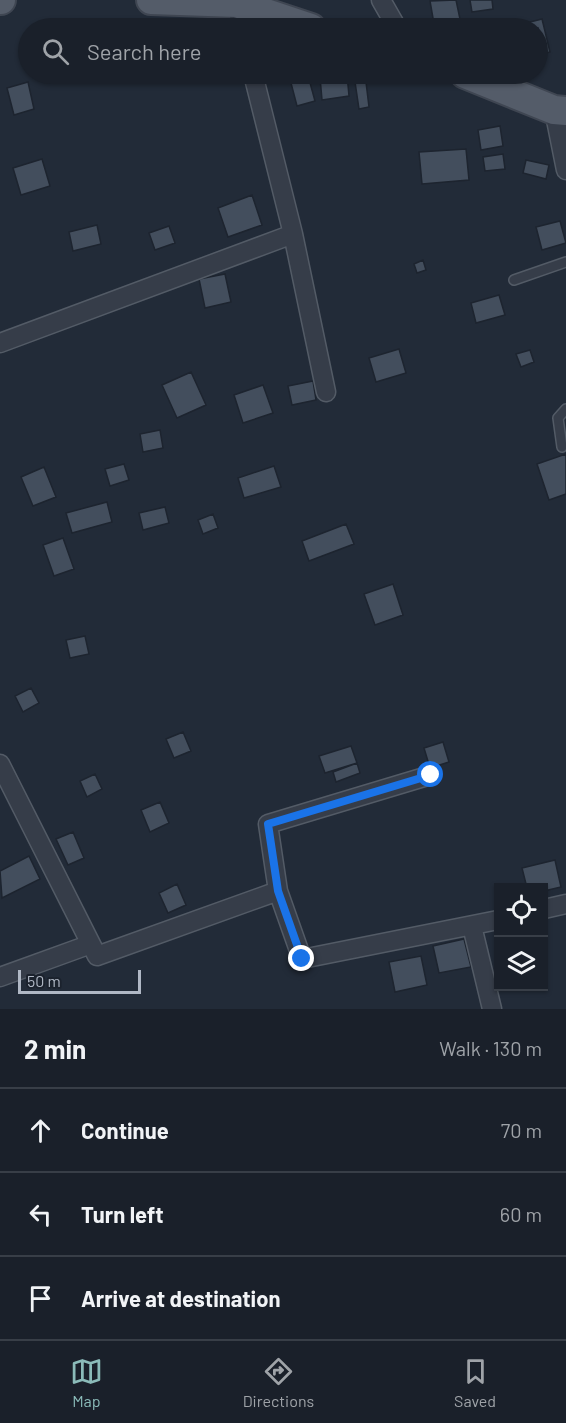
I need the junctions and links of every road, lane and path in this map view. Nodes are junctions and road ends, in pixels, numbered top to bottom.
1 (151, 0) edge
2 (381, 0) edge
3 (283, 10) edge
4 (239, 16) edge
5 (391, 18) edge
6 (256, 84) edge
7 (491, 84) edge
8 (560, 111) edge
9 (566, 170) edge
10 (293, 234) junction
11 (566, 262) edge
12 (514, 280) dead end
13 (0, 343) edge
14 (326, 392) dead end
15 (566, 409) edge
16 (562, 447) dead end
17 (0, 764) edge
18 (431, 775) dead end
19 (278, 891) junction
20 (566, 904) edge
21 (548, 908) edge
22 (494, 921) edge
23 (472, 926) junction
24 (91, 944) junction
25 (0, 977) edge
26 (492, 1009) edge

1 - 4 main road
2 - 5 street
3 - 4 main road
6 - 10 street
7 - 8 main road
8 - 9 street
10 - 13 street
10 - 14 street
11 - 12 lane
15 - 16 lane
17 - 24 street
18 - 19 street
19 - 23 street
19 - 24 street
20 - 21 street
22 - 23 street
23 - 26 street
24 - 25 street

